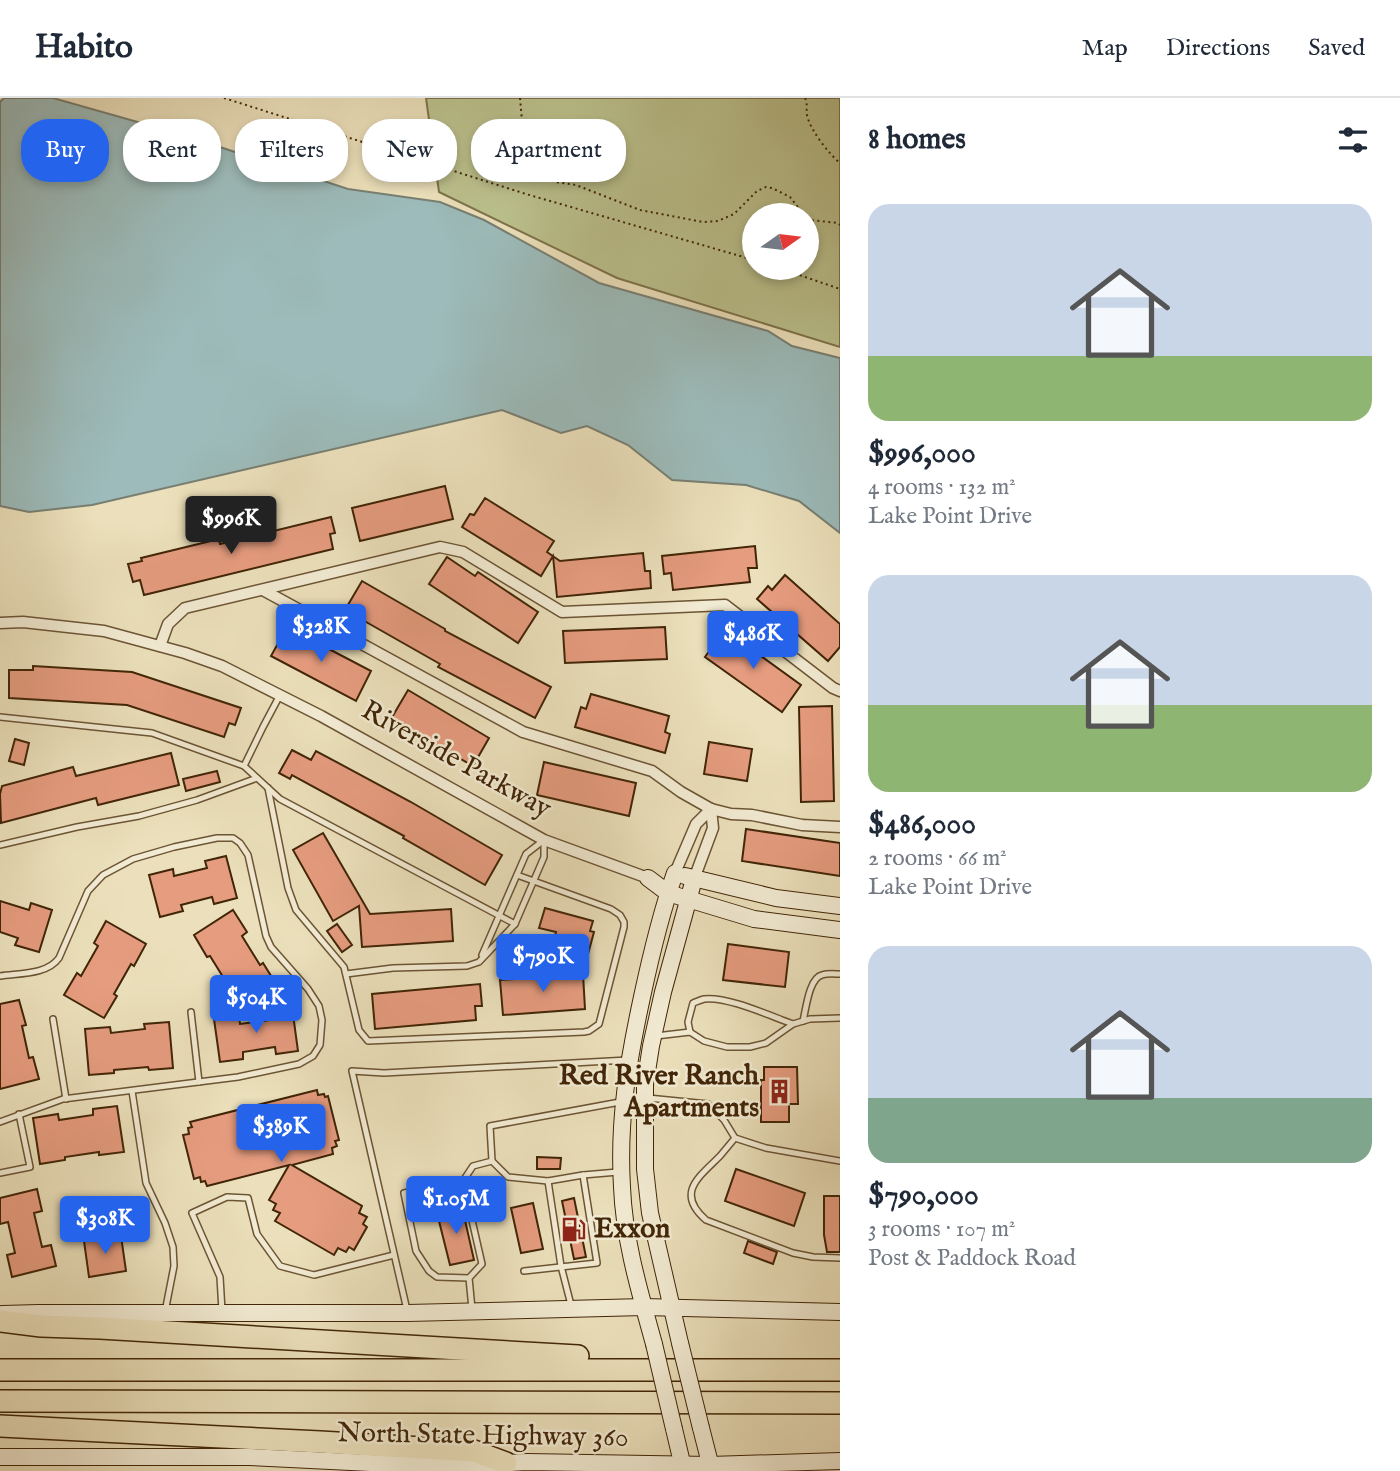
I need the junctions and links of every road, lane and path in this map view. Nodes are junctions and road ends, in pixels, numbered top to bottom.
1 (224, 98) edge
2 (520, 98) edge
3 (805, 98) edge
4 (840, 163) edge
5 (745, 203) edge
6 (794, 203) edge
7 (742, 206) edge
8 (819, 221) edge
9 (840, 225) edge
10 (742, 257) edge
11 (814, 280) edge
12 (840, 289) edge
13 (263, 590) junction
14 (1, 620) edge
15 (160, 646) junction
16 (840, 691) edge
17 (280, 695) junction
18 (0, 717) edge
19 (244, 766) junction
20 (257, 778) junction
21 (268, 788) junction
22 (711, 808) junction
23 (840, 827) edge
24 (544, 840) junction
25 (0, 845) edge
26 (675, 873) junction
27 (517, 875) junction
28 (648, 878) junction
29 (694, 879) junction
30 (533, 881) junction
31 (668, 893) junction
32 (688, 898) junction
33 (840, 906) edge
34 (498, 915) junction
35 (515, 924) junction
36 (840, 930) edge
37 (480, 960) junction
38 (346, 974) junction
39 (840, 974) edge
40 (0, 976) edge
41 (191, 1012) dead end
42 (840, 1018) edge
43 (53, 1019) dead end
44 (803, 1021) junction
45 (793, 1024) junction
46 (690, 1032) junction
47 (653, 1037) junction
48 (629, 1060) junction
49 (199, 1082) junction
50 (132, 1091) junction
51 (645, 1097) junction
52 (66, 1099) junction
53 (624, 1101) junction
54 (19, 1114) junction
55 (0, 1122) edge
56 (735, 1138) junction
57 (492, 1161) junction
58 (840, 1161) edge
59 (622, 1171) junction
60 (0, 1172) edge
61 (583, 1175) junction
62 (463, 1181) junction
63 (548, 1181) junction
64 (394, 1255) junction
65 (840, 1258) edge
66 (561, 1266) junction
67 (524, 1271) dead end
68 (469, 1278) junction
69 (644, 1307) junction
70 (671, 1308) junction
71 (572, 1310) junction
72 (472, 1311) junction
73 (840, 1312) edge
74 (164, 1313) junction
75 (222, 1313) junction
76 (408, 1313) junction
77 (0, 1314) edge
78 (0, 1321) edge
79 (633, 1369) junction
80 (0, 1370) edge
81 (840, 1370) edge
82 (0, 1401) edge
83 (840, 1403) edge
84 (0, 1426) edge
85 (0, 1457) edge
86 (506, 1463) junction
87 (210, 1464) edge
88 (835, 1465) edge
89 (566, 1467) edge
90 (652, 1467) edge
91 (683, 1468) edge
92 (711, 1468) edge

1 - 10 path
2 - 7 path
3 - 4 path
5 - 6 path
8 - 9 path
11 - 12 path
13 - 15 street
13 - 16 street
13 - 22 street
14 - 15 street, Riverside Parkway
15 - 17 street, Riverside Parkway
17 - 19 lane
17 - 24 street, Riverside Parkway
18 - 19 lane
19 - 20 lane
20 - 21 lane
20 - 25 lane
21 - 34 lane
21 - 38 lane
22 - 23 street
22 - 26 street
22 - 29 street
24 - 27 lane
24 - 28 street, Riverside Parkway
24 - 30 lane
26 - 28 main road
26 - 29 main road
26 - 31 main road
27 - 30 lane
27 - 34 lane
28 - 31 main road, Riverside Parkway
29 - 32 main road
29 - 33 main road
30 - 35 lane
30 - 38 lane
31 - 32 main road, Riverside Parkway
31 - 48 main road
32 - 36 main road, Riverside Parkway
32 - 47 main road
34 - 35 lane
34 - 37 lane
35 - 37 lane
37 - 38 lane
39 - 44 lane
40 - 49 lane
41 - 49 lane
42 - 44 lane
43 - 52 lane
44 - 45 lane
45 - 46 lane
45 - 46 lane
46 - 47 lane
47 - 51 main road
48 - 53 main road
48 - 64 lane
49 - 50 lane
50 - 52 lane
50 - 74 lane
51 - 53 main road
51 - 56 lane
51 - 70 main road
52 - 54 lane
53 - 57 lane
53 - 59 main road
54 - 55 lane
54 - 60 lane
56 - 58 lane
56 - 65 lane
57 - 62 lane
57 - 63 lane
59 - 61 lane
59 - 69 main road
61 - 63 lane
61 - 66 lane
62 - 68 lane
62 - 68 lane
63 - 66 lane
64 - 75 lane
64 - 76 lane
66 - 67 lane
66 - 71 lane
68 - 72 lane
69 - 70 main road
69 - 71 main road
69 - 91 main road, bridge
70 - 73 main road
70 - 92 main road, bridge
71 - 72 main road
72 - 76 main road
74 - 75 main road
74 - 77 main road
75 - 76 main road
78 - 79 highway
79 - 80 highway
79 - 81 highway
82 - 83 highway
84 - 86 highway
85 - 87 main road, North State Highway 360
86 - 87 main road, North State Highway 360
86 - 89 main road, North State Highway 360
88 - 92 main road, North State Highway 360
89 - 90 main road, North State Highway 360
90 - 91 main road, North State Highway 360
91 - 92 main road, North State Highway 360

